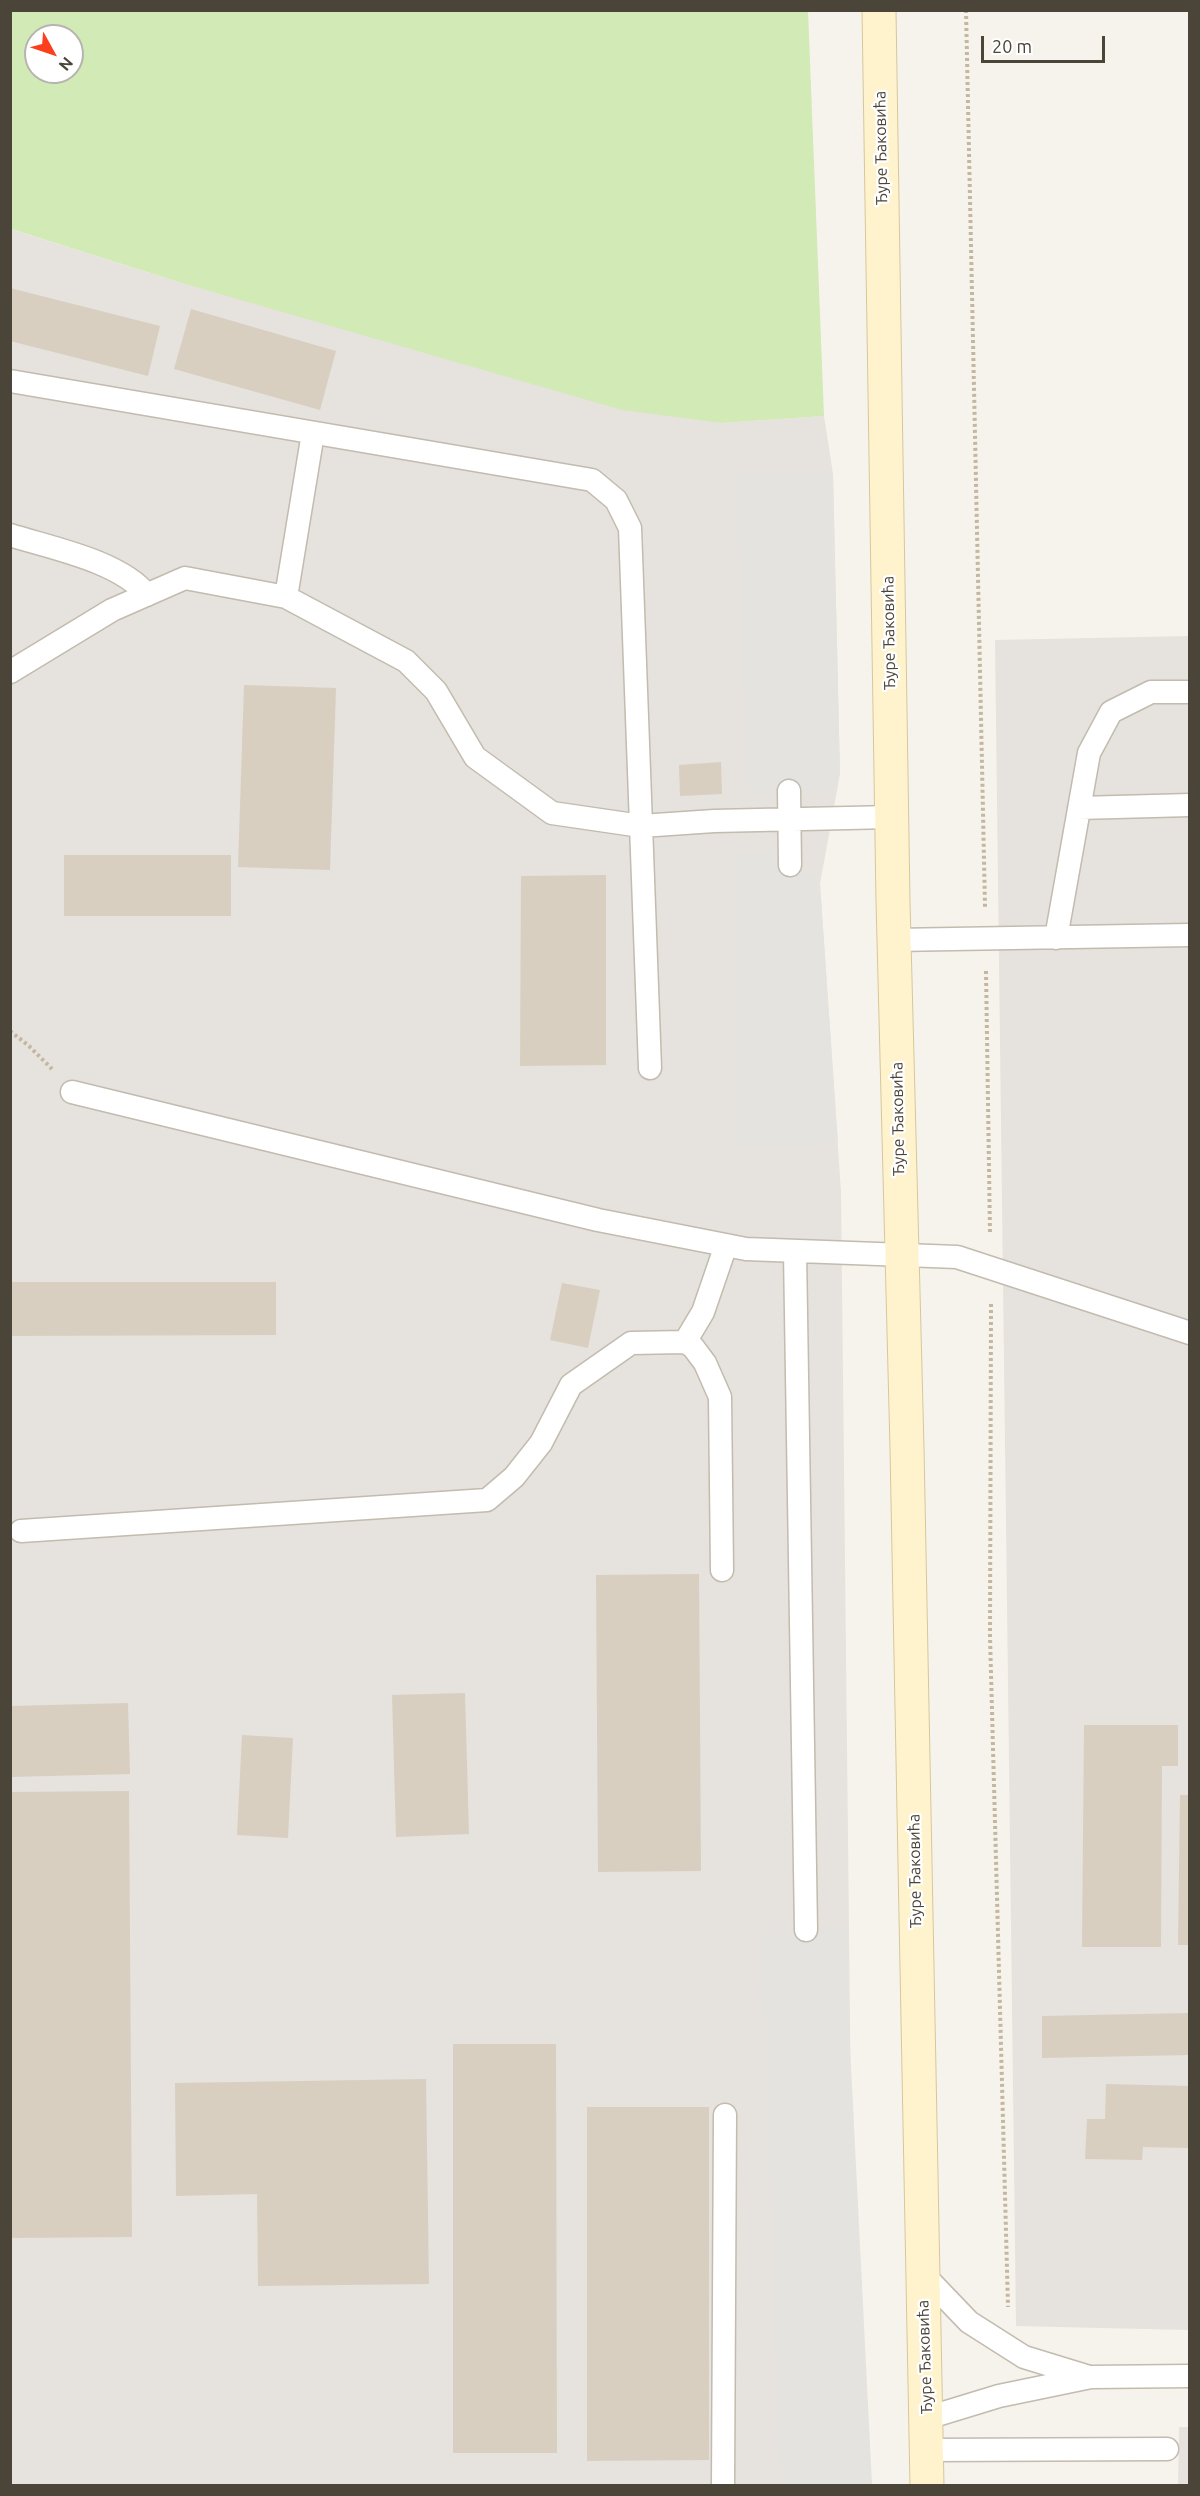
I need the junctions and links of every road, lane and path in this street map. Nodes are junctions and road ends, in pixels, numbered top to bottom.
1 (879, 10) edge
2 (10, 381) edge
3 (313, 432) junction
4 (10, 535) edge
5 (147, 596) junction
6 (286, 597) junction
7 (10, 672) edge
8 (1190, 692) edge
9 (789, 791) dead end
10 (1190, 805) edge
11 (1079, 808) junction
12 (892, 817) junction
13 (790, 820) junction
14 (641, 826) junction
15 (790, 865) dead end
16 (1190, 935) edge
17 (1056, 938) junction
18 (894, 940) junction
19 (10, 1031) edge
20 (650, 1068) dead end
21 (72, 1092) joint
22 (726, 1245) junction
23 (795, 1252) junction
24 (902, 1256) junction
25 (1190, 1333) edge
26 (685, 1342) junction
27 (21, 1531) dead end
28 (722, 1570) dead end
29 (806, 1930) dead end
30 (725, 2115) dead end
31 (922, 2273) junction
32 (1190, 2376) edge
33 (1090, 2377) junction
34 (927, 2418) junction
35 (1167, 2449) dead end
36 (926, 2450) junction
37 (723, 2486) edge
38 (927, 2486) edge

1 - 12 street, Ђуре Ђаковића
2 - 3 lane
3 - 6 lane
3 - 14 lane
4 - 5 lane
5 - 6 lane
5 - 7 lane
6 - 14 lane
8 - 11 lane
9 - 13 lane
10 - 11 lane
11 - 17 lane
12 - 13 lane
12 - 18 street, Ђуре Ђаковића
13 - 14 lane
13 - 15 lane
14 - 20 lane
16 - 17 lane
17 - 18 lane
18 - 24 street, Ђуре Ђаковића
19 - 21 path
21 - 22 lane
22 - 23 lane
22 - 26 lane
23 - 24 lane
23 - 29 lane
24 - 25 lane
24 - 31 street, Ђуре Ђаковића
26 - 27 lane
26 - 28 lane
30 - 37 lane
31 - 33 lane
31 - 34 street, Ђуре Ђаковића
32 - 33 lane
33 - 34 lane
34 - 36 street, Ђуре Ђаковића
35 - 36 lane
36 - 38 street, Ђуре Ђаковића

